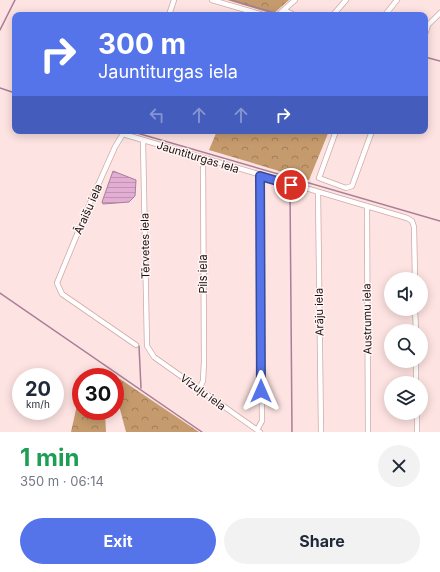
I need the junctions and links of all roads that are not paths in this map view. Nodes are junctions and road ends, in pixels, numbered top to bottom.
1 (174, 0) edge
2 (212, 0) edge
3 (295, 0) edge
4 (346, 0) edge
5 (398, 0) edge
6 (284, 10) junction
7 (170, 12) edge
8 (251, 12) edge
9 (282, 12) edge
10 (288, 12) edge
11 (336, 12) edge
12 (388, 12) edge
13 (440, 13) edge
14 (428, 23) edge
15 (123, 134) edge
16 (128, 134) edge
17 (335, 134) edge
18 (371, 134) edge
19 (143, 141) junction
20 (203, 158) junction
21 (260, 176) junction
22 (318, 192) junction
23 (367, 206) junction
24 (415, 272) edge
25 (136, 345) dead end
26 (149, 350) joint
27 (199, 389) junction
28 (417, 420) edge
29 (258, 431) edge
30 (321, 432) edge
31 (368, 432) edge
32 (417, 432) edge

1 - 7 street
2 - 8 street
3 - 6 street
4 - 11 street
5 - 12 street
6 - 9 street
6 - 10 street
13 - 14 street
15 - 25 street, Āraišu iela
16 - 19 street, Jauntiturgas iela
17 - 18 street
19 - 20 street, Jauntiturgas iela
19 - 26 street, Tērvetes iela
20 - 21 street, Jauntiturgas iela
20 - 27 street, Pils iela
21 - 22 street, Jauntiturgas iela
21 - 29 street
22 - 23 street, Jauntiturgas iela
22 - 30 street, Arāju iela
23 - 24 street, Jauntiturgas iela
23 - 31 street, Austrumu iela
26 - 27 street, Vizuļu iela
27 - 29 street, Vizuļu iela
28 - 32 street

